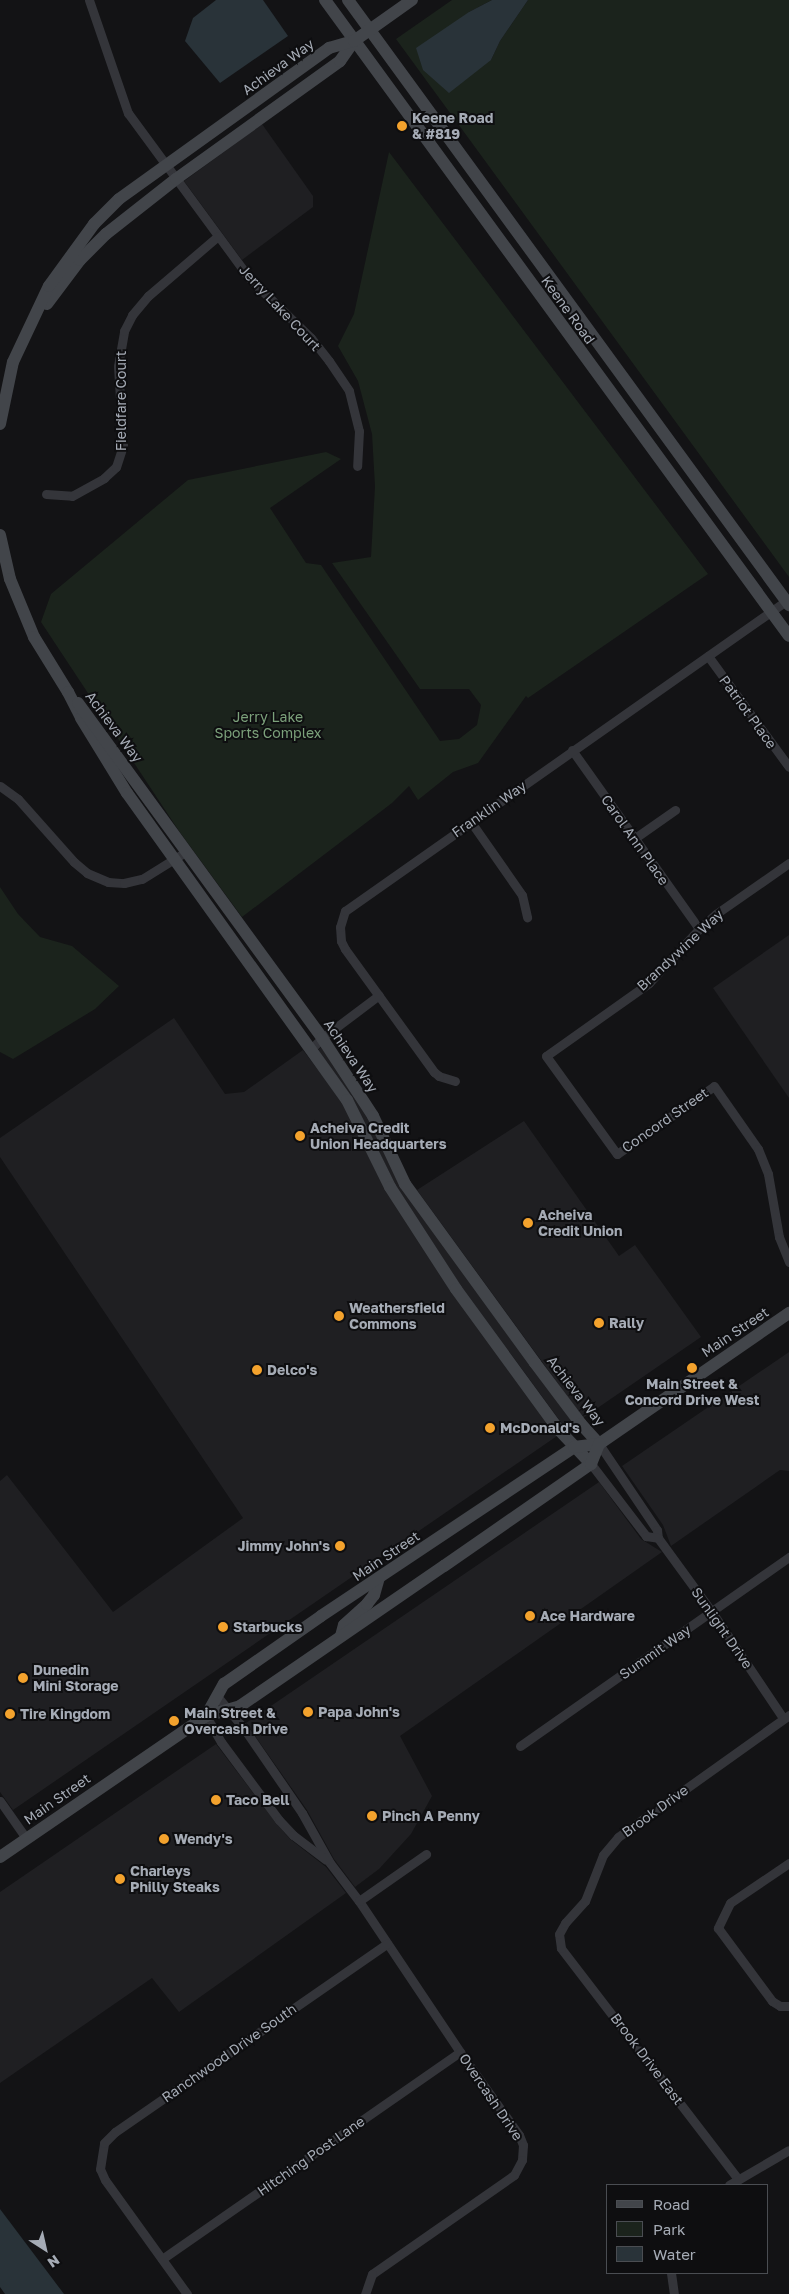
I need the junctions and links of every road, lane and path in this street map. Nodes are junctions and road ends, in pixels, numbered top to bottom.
1 (89, 0) edge
2 (325, 0) edge
3 (348, 0) edge
4 (412, 0) edge
5 (369, 30) junction
6 (354, 41) junction
7 (165, 165) junction
8 (176, 179) junction
9 (218, 236) junction
10 (34, 320) junction
11 (0, 424) edge
12 (357, 466) dead end
13 (46, 494) dead end
14 (0, 535) edge
15 (787, 603) edge
16 (771, 612) junction
17 (789, 636) edge
18 (708, 656) junction
19 (68, 692) junction
20 (572, 750) junction
21 (789, 767) edge
22 (0, 786) edge
23 (675, 810) dead end
24 (471, 822) junction
25 (635, 838) junction
26 (187, 851) junction
27 (174, 860) junction
28 (789, 863) edge
29 (527, 917) dead end
30 (698, 929) junction
31 (379, 995) junction
32 (322, 1038) junction
33 (310, 1050) junction
34 (455, 1081) dead end
35 (617, 1154) joint
36 (789, 1262) edge
37 (789, 1313) edge
38 (599, 1444) junction
39 (574, 1447) junction
40 (591, 1464) junction
41 (658, 1538) junction
42 (789, 1558) edge
43 (379, 1578) junction
44 (712, 1612) junction
45 (341, 1636) junction
46 (217, 1696) junction
47 (228, 1709) junction
48 (206, 1716) junction
49 (786, 1717) edge
50 (520, 1746) dead end
51 (0, 1801) edge
52 (26, 1838) junction
53 (426, 1854) dead end
54 (0, 1857) edge
55 (330, 1863) junction
56 (789, 1863) edge
57 (360, 1901) junction
58 (558, 1938) joint
59 (387, 1944) junction
60 (785, 2006) edge
61 (460, 2052) junction
62 (789, 2150) edge
63 (738, 2179) junction
64 (730, 2184) edge
65 (162, 2259) junction
66 (671, 2274) edge
67 (187, 2294) edge
68 (365, 2294) edge
69 (674, 2294) edge

1 - 7 street, Jerry Lake Court
2 - 6 main road, Keene Road
3 - 5 main road, Keene Road
4 - 5 main road
5 - 6 main road
5 - 15 main road, Keene Road
6 - 7 main road, Achieva Way
6 - 8 main road, Achieva Way
6 - 16 main road, Keene Road
7 - 8 street, Jerry Lake Court
7 - 10 main road, Achieva Way
8 - 9 street, Jerry Lake Court
8 - 10 main road, Achieva Way
9 - 12 street, Jerry Lake Court
9 - 13 street, Fieldfare Court
10 - 11 main road, Achieva Way
14 - 19 main road, Achieva Way
15 - 16 street, Franklin Way
16 - 17 main road, Keene Road
16 - 18 street, Franklin Way
18 - 20 street, Franklin Way
18 - 21 street, Patriot Place
19 - 26 main road, Achieva Way
19 - 27 main road, Achieva Way
20 - 24 street, Franklin Way
20 - 25 street, Carol Ann Place
22 - 27 street
23 - 25 street
24 - 29 street
24 - 31 street, Franklin Way
25 - 30 street, Carol Ann Place
26 - 27 street
26 - 32 main road, Achieva Way
27 - 33 main road, Achieva Way
28 - 30 street, Brandywine Way
30 - 35 street, Brandywine Way
31 - 32 street
31 - 34 street, Franklin Way
32 - 33 street
32 - 38 main road, Achieva Way
33 - 39 main road, Achieva Way
35 - 36 street, Concord Street
37 - 38 main road, Main Street
38 - 39 main road, Main Street
38 - 40 main road
38 - 41 street, Sunlight Drive
39 - 40 main road, Achieva Way
39 - 43 main road, Main Street
40 - 41 street, Sunlight Drive
40 - 45 main road, Main Street
41 - 44 street, Sunlight Drive
42 - 44 street, Summit Way
43 - 45 main road
43 - 46 main road, Main Street
44 - 49 street, Sunlight Drive
44 - 50 street, Summit Way
45 - 47 main road, Main Street
46 - 47 street, Overcash Drive
46 - 48 main road, Main Street
47 - 48 main road, Main Street
47 - 55 street, Overcash Drive
48 - 52 main road, Main Street
48 - 55 street, Overcash Drive
49 - 58 street, Brook Drive
51 - 52 street
52 - 54 main road, Main Street
53 - 57 street
55 - 57 street, Overcash Drive
56 - 60 street
57 - 59 street, Overcash Drive
58 - 63 street, Brook Drive East
59 - 61 street, Overcash Drive
59 - 65 street, Ranchwood Drive South
61 - 65 street, Hitching Post Lane
61 - 68 street, Overcash Drive
62 - 63 street
63 - 64 street
65 - 67 street
66 - 69 street

